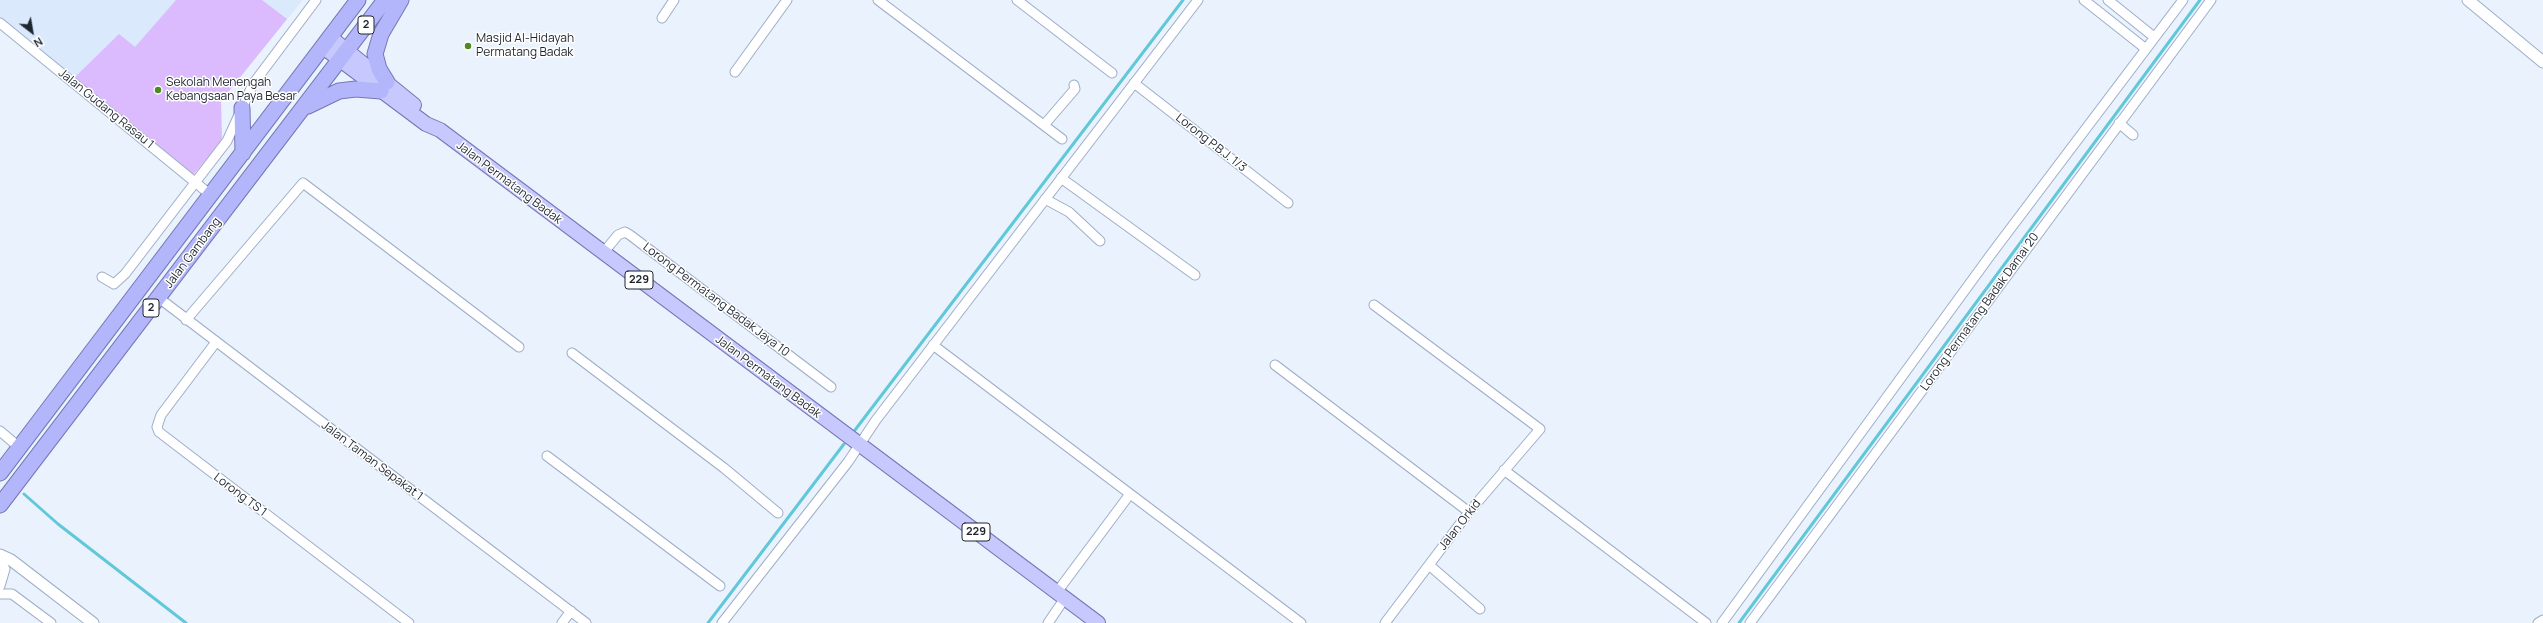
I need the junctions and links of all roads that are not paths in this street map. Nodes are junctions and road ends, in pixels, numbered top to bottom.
1 (316, 0) edge
2 (358, 0) edge
3 (384, 0) edge
4 (401, 0) edge
5 (674, 0) edge
6 (787, 0) edge
7 (878, 0) edge
8 (1017, 0) edge
9 (1198, 0) edge
10 (2084, 0) edge
11 (2108, 0) edge
12 (2183, 0) edge
13 (2211, 0) edge
14 (2468, 0) edge
15 (662, 18) dead end
16 (0, 23) edge
17 (2154, 38) junction
18 (326, 42) junction
19 (2146, 49) junction
20 (343, 55) junction
21 (2543, 62) edge
22 (735, 72) dead end
23 (1112, 73) dead end
24 (1134, 83) junction
25 (1074, 86) dead end
26 (384, 87) junction
27 (242, 108) junction
28 (301, 110) junction
29 (2119, 123) junction
30 (1044, 125) junction
31 (2134, 135) dead end
32 (1062, 139) dead end
33 (243, 153) junction
34 (1061, 178) junction
35 (195, 182) junction
36 (212, 196) junction
37 (1045, 199) junction
38 (1288, 204) dead end
39 (1100, 240) dead end
40 (603, 253) junction
41 (1194, 275) dead end
42 (102, 277) dead end
43 (159, 298) junction
44 (1374, 306) dead end
45 (186, 320) junction
46 (216, 342) junction
47 (933, 345) junction
48 (519, 347) dead end
49 (572, 353) dead end
50 (1275, 365) dead end
51 (831, 387) dead end
52 (0, 431) edge
53 (859, 445) junction
54 (20, 448) junction
55 (546, 456) dead end
56 (1504, 470) junction
57 (0, 473) edge
58 (1130, 494) junction
59 (0, 505) edge
60 (1469, 512) junction
61 (778, 513) dead end
62 (0, 547) edge
63 (0, 555) edge
64 (5, 559) edge
65 (1429, 565) junction
66 (0, 586) edge
67 (720, 586) dead end
68 (0, 594) edge
69 (1061, 595) junction
70 (1480, 609) dead end
71 (570, 611) junction
72 (2543, 620) edge
73 (51, 623) edge
74 (93, 623) edge
75 (409, 623) edge
76 (562, 623) edge
77 (586, 623) edge
78 (722, 623) edge
79 (1048, 623) edge
80 (1098, 623) edge
81 (1301, 623) edge
82 (1385, 623) edge
83 (1706, 623) edge
84 (1722, 623) edge
85 (1750, 623) edge
86 (2538, 623) edge

1 - 27 street
2 - 18 highway, Jalan Gambang / 2
3 - 20 highway, Jalan Gambang / 2
4 - 26 highway
5 - 15 street
6 - 22 street
7 - 30 street
8 - 23 street
9 - 24 street
10 - 19 street
11 - 17 street
12 - 17 street
13 - 29 street, Lorong Permatang Badak Damai 20
14 - 21 street
16 - 35 street, Jalan Gudang Rasau 1
17 - 19 street
18 - 20 main road, Jalan Permatang Badak / 229
18 - 33 highway, Jalan Gambang / 2
19 - 84 street
20 - 26 main road, Jalan Permatang Badak / 229
20 - 28 highway, Jalan Gambang / 2
24 - 34 street
24 - 38 street, Lorong P.B.J. 1/3
25 - 30 street
26 - 28 highway
26 - 40 main road, Jalan Permatang Badak / 229
27 - 33 highway
27 - 35 street
28 - 43 highway, Jalan Gambang / 2
29 - 31 street
29 - 85 street, Lorong Permatang Badak Damai 20
30 - 32 street
33 - 36 highway, Jalan Gambang / 2
34 - 37 street
34 - 41 street
35 - 36 street, Jalan Gudang Rasau 1
35 - 42 street
36 - 54 highway, Jalan Gambang / 2
37 - 39 street
37 - 47 street
40 - 51 street, Lorong Permatang Badak Jaya 10
40 - 53 main road, Jalan Permatang Badak / 229
43 - 45 street, Jalan Taman Sepakat 1
43 - 59 highway, Jalan Gambang / 2
44 - 56 street, Jalan Orkid
45 - 46 street, Jalan Taman Sepakat 1
45 - 48 street
46 - 71 street, Jalan Taman Sepakat 1
46 - 75 street, Lorong TS 1
47 - 53 street
47 - 58 street
49 - 61 street
50 - 60 street
52 - 54 street
53 - 69 main road, Jalan Permatang Badak / 229
53 - 78 street
54 - 57 highway, Jalan Gambang / 2
55 - 67 street
56 - 60 street, Jalan Orkid
56 - 83 street
58 - 69 street
58 - 81 street
60 - 65 street, Jalan Orkid
62 - 64 street
63 - 64 street
64 - 66 street
64 - 74 street
65 - 70 street
65 - 82 street, Jalan Orkid
68 - 73 street
69 - 79 street
69 - 80 main road, Jalan Permatang Badak / 229
71 - 76 street
71 - 77 street, Jalan Taman Sepakat 1
72 - 86 street

